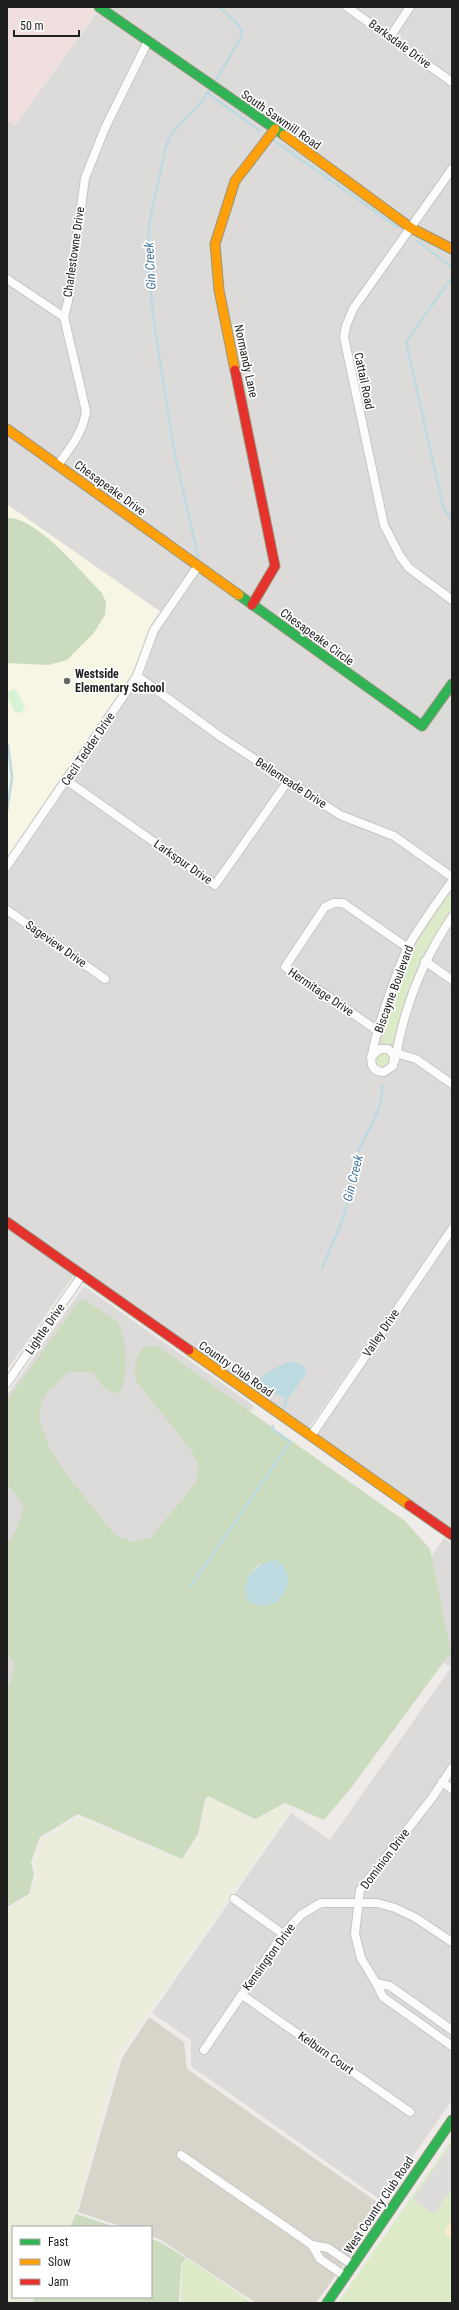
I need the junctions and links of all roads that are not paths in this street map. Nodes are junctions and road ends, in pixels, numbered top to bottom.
1 (99, 7) edge
2 (347, 7) edge
3 (410, 7) edge
4 (390, 37) junction
5 (148, 41) junction
6 (452, 82) edge
7 (275, 129) junction
8 (452, 169) edge
9 (411, 228) junction
10 (452, 249) edge
11 (7, 279) edge
12 (64, 317) junction
13 (7, 429) edge
14 (58, 466) junction
15 (198, 566) junction
16 (452, 600) edge
17 (252, 605) junction
18 (137, 676) junction
19 (452, 684) edge
20 (66, 780) junction
21 (288, 781) junction
22 (7, 866) edge
23 (452, 882) edge
24 (7, 910) edge
25 (452, 917) edge
26 (408, 948) junction
27 (425, 961) junction
28 (105, 979) dead end
29 (452, 980) edge
30 (378, 1031) junction
31 (396, 1053) junction
32 (371, 1057) junction
33 (395, 1063) junction
34 (452, 1084) edge
35 (7, 1222) edge
36 (452, 1229) edge
37 (82, 1275) junction
38 (7, 1383) edge
39 (311, 1436) junction
40 (452, 1535) edge
41 (452, 1768) edge
42 (442, 1782) junction
43 (452, 1789) edge
44 (234, 1899) dead end
45 (358, 1905) junction
46 (283, 1934) junction
47 (452, 1942) edge
48 (376, 1983) junction
49 (242, 1995) junction
50 (438, 2020) junction
51 (452, 2023) edge
52 (452, 2030) edge
53 (452, 2046) edge
54 (204, 2050) dead end
55 (410, 2112) dead end
56 (452, 2120) edge
57 (181, 2155) dead end
58 (312, 2245) junction
59 (353, 2265) junction
60 (345, 2276) junction
61 (326, 2303) edge

1 - 5 street, South Sawmill Road
2 - 4 street, Barksdale Drive
3 - 4 street
4 - 6 street, Barksdale Drive
5 - 7 street, South Sawmill Road
5 - 12 street, Charlestowne Drive
7 - 9 street, South Sawmill Road
7 - 17 street, Normandy Lane
8 - 9 street, Cattail Road
9 - 10 street, South Sawmill Road
9 - 16 street, Cattail Road
11 - 12 street
12 - 14 street, Charlestowne Drive
13 - 14 street, Chesapeake Drive
14 - 15 street, Chesapeake Drive
15 - 17 street, Chesapeake Circle
15 - 18 street, Cecil Tedder Drive
17 - 19 street, Chesapeake Circle
18 - 20 street, Cecil Tedder Drive
18 - 21 street, Bellemeade Drive
20 - 21 street, Larkspur Drive
20 - 22 street, Cecil Tedder Drive
21 - 23 street, Bellemeade Drive
23 - 26 street, Biscayne Boulevard
24 - 28 street, Sageview Drive
25 - 27 street, Biscayne Boulevard
26 - 30 street, Biscayne Boulevard
26 - 30 street, Hermitage Drive
27 - 29 street
27 - 31 street, Biscayne Boulevard
30 - 32 street, Biscayne Boulevard
31 - 33 street, Biscayne Boulevard
31 - 34 street
32 - 33 street
32 - 33 street
35 - 37 street, Country Club Road
36 - 39 street, Valley Drive
37 - 38 street, Lightle Drive
37 - 39 street, Country Club Road
39 - 40 street, Country Club Road
41 - 42 street, Dominion Drive
42 - 43 street
42 - 45 street, Dominion Drive
44 - 46 street
45 - 46 street, Kensington Drive
45 - 47 street, Kensington Drive
45 - 48 street, Dominion Drive
46 - 49 street, Kensington Drive
48 - 50 street
48 - 53 street, Dominion Drive
49 - 54 street, Kensington Drive
49 - 55 street, Kelburn Court
50 - 51 street
50 - 52 street
56 - 59 street, West Country Club Road
57 - 58 street
58 - 59 street
58 - 60 street
59 - 60 street, West Country Club Road
60 - 61 street, West Country Club Road

